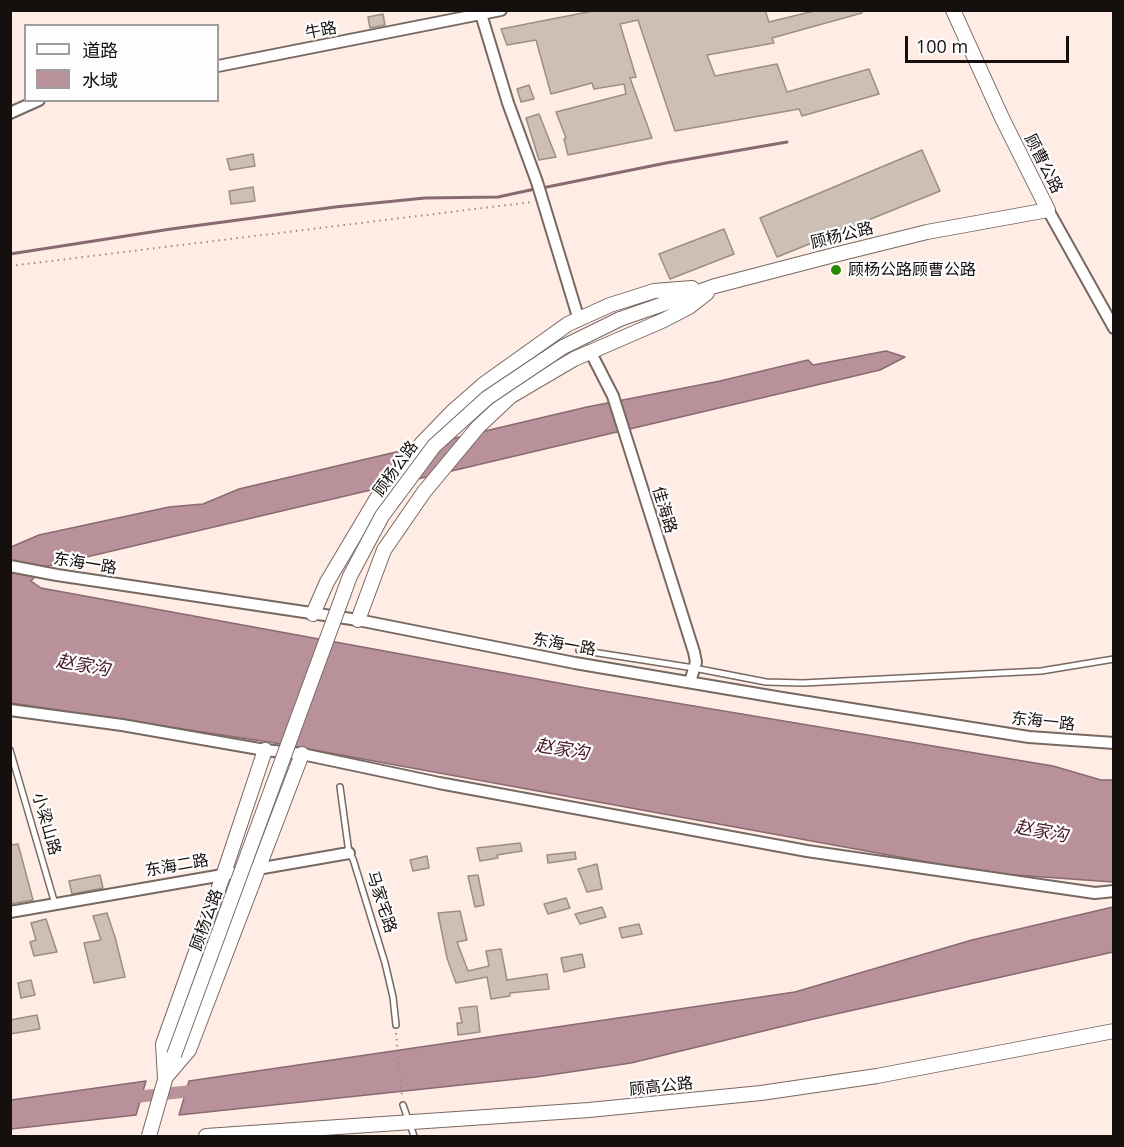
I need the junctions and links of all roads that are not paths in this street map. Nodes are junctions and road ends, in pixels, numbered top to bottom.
1 (501, 10) edge
2 (953, 10) edge
3 (464, 14) edge
4 (481, 14) junction
5 (219, 66) edge
6 (35, 102) edge
7 (10, 113) edge
8 (1048, 210) junction
9 (715, 286) junction
10 (579, 320) junction
11 (1113, 328) edge
12 (590, 351) junction
13 (10, 566) edge
14 (313, 614) junction
15 (358, 620) junction
16 (579, 650) dead end
17 (1113, 659) edge
18 (694, 668) junction
19 (690, 681) junction
20 (10, 710) edge
21 (1113, 743) edge
22 (10, 750) edge
23 (265, 750) junction
24 (302, 754) junction
25 (340, 787) dead end
26 (350, 853) junction
27 (259, 867) junction
28 (224, 873) junction
29 (1113, 891) edge
30 (55, 904) junction
31 (10, 912) edge
32 (396, 1025) road end
33 (1113, 1031) edge
34 (164, 1081) junction
35 (403, 1105) road end
36 (409, 1122) junction
37 (149, 1137) edge
38 (206, 1137) edge
39 (414, 1137) edge

1 - 4 street, 牛路
2 - 8 street, 顾曹公路
3 - 4 street, 牛路
3 - 5 street, 牛路
4 - 10 street
6 - 7 street
8 - 9 street, 顾杨公路
8 - 11 street, 顾曹公路
9 - 10 street
9 - 12 street
9 - 34 street, 顾杨公路, bridge
10 - 14 street
12 - 15 street
12 - 18 street, 佳海路
13 - 14 street, 东海一路
14 - 15 street, 东海一路
15 - 19 street, 东海一路
16 - 18 lane
17 - 18 lane
18 - 19 street, 佳海路
19 - 21 street, 东海一路
20 - 23 street
22 - 30 lane, 小梁山路
23 - 24 street
23 - 28 street
24 - 27 street
24 - 29 street
25 - 26 lane, 马家宅路
26 - 27 street, 东海二路
26 - 32 lane, 马家宅路
27 - 28 street, 东海二路
27 - 34 street
28 - 30 street, 东海二路
28 - 34 street
30 - 31 street, 东海二路
33 - 36 street, 顾高公路
34 - 37 street, 顾杨公路
35 - 36 lane
36 - 38 street, 顾高公路
36 - 39 lane

